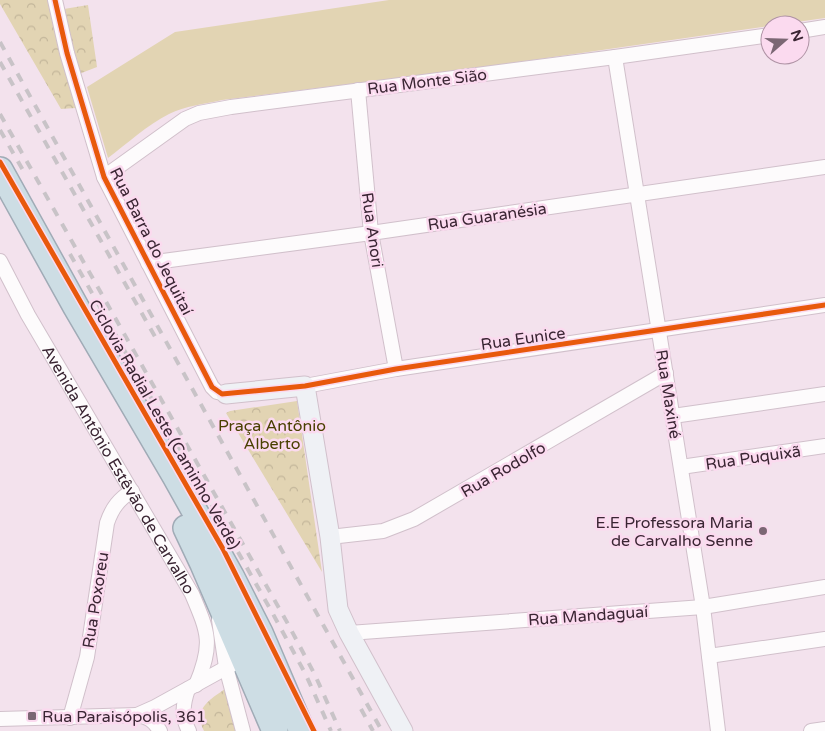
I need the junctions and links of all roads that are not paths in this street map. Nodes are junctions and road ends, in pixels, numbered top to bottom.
1 (55, 0) edge
2 (825, 27) edge
3 (810, 29) edge
4 (760, 36) edge
5 (616, 57) junction
6 (358, 90) junction
7 (825, 167) edge
8 (0, 170) edge
9 (104, 177) junction
10 (637, 194) junction
11 (0, 199) edge
12 (371, 233) junction
13 (0, 261) edge
14 (148, 263) junction
15 (825, 306) edge
16 (659, 331) junction
17 (396, 368) junction
18 (666, 373) junction
19 (305, 386) junction
20 (226, 394) joint
21 (825, 394) edge
22 (672, 416) junction
23 (825, 446) edge
24 (681, 467) junction
25 (132, 491) junction
26 (330, 537) junction
27 (825, 587) edge
28 (703, 607) junction
29 (349, 633) junction
30 (825, 639) edge
31 (709, 656) junction
32 (235, 663) junction
33 (192, 687) junction
34 (292, 708) junction
35 (137, 715) junction
36 (70, 718) junction
37 (0, 719) edge
38 (825, 729) edge
39 (160, 731) edge
40 (189, 731) edge
41 (243, 731) edge
42 (275, 731) edge
43 (302, 731) edge
44 (403, 731) edge
45 (718, 731) edge
46 (811, 731) edge

1 - 9 street, Rua Barra do Jequitaí
2 - 3 street
4 - 5 street, Rua Monte Sião
5 - 6 street, Rua Monte Sião
5 - 10 street, Rua Maxiné
6 - 9 street, Rua Monte Sião
6 - 12 street, Rua Anori
7 - 10 street, Rua Guaranésia
8 - 34 highway
9 - 14 street, Rua Barra do Jequitaí
10 - 12 street, Rua Guaranésia
10 - 16 street, Rua Maxiné
11 - 32 highway, Avenida Antônio Estêvão de Carvalho
12 - 14 street, Rua Guaranésia
12 - 17 street, Rua Anori
13 - 25 street, Avenida Antônio Estêvão de Carvalho
14 - 20 street, Rua Barra do Jequitaí
15 - 16 street, Rua Eunice
16 - 17 street, Rua Eunice
16 - 18 street, Rua Maxiné
17 - 19 street, Rua Eunice
18 - 22 street, Rua Maxiné
18 - 26 street, Rua Rodolfo
19 - 20 street, Rua Eunice
19 - 26 street
21 - 22 street
22 - 24 street, Rua Maxiné
23 - 24 street, Rua Puquixã
24 - 28 street, Rua Maxiné
25 - 33 street, Avenida Antônio Estêvão de Carvalho
25 - 36 street, Rua Poxoreu
26 - 29 street
27 - 28 street, Rua Mandaguaí
28 - 29 street, Rua Mandaguaí
28 - 31 street, Rua Maxiné
29 - 44 street
30 - 31 street
31 - 45 street, Rua Maxiné
32 - 33 street
32 - 34 highway
32 - 41 street, Avenida Antônio Estêvão de Carvalho
32 - 42 highway, Avenida Antônio Estêvão de Carvalho
33 - 35 street
33 - 40 street, Avenida Antônio Estêvão de Carvalho
34 - 43 highway
35 - 36 street
35 - 39 street
36 - 37 street
38 - 46 street

